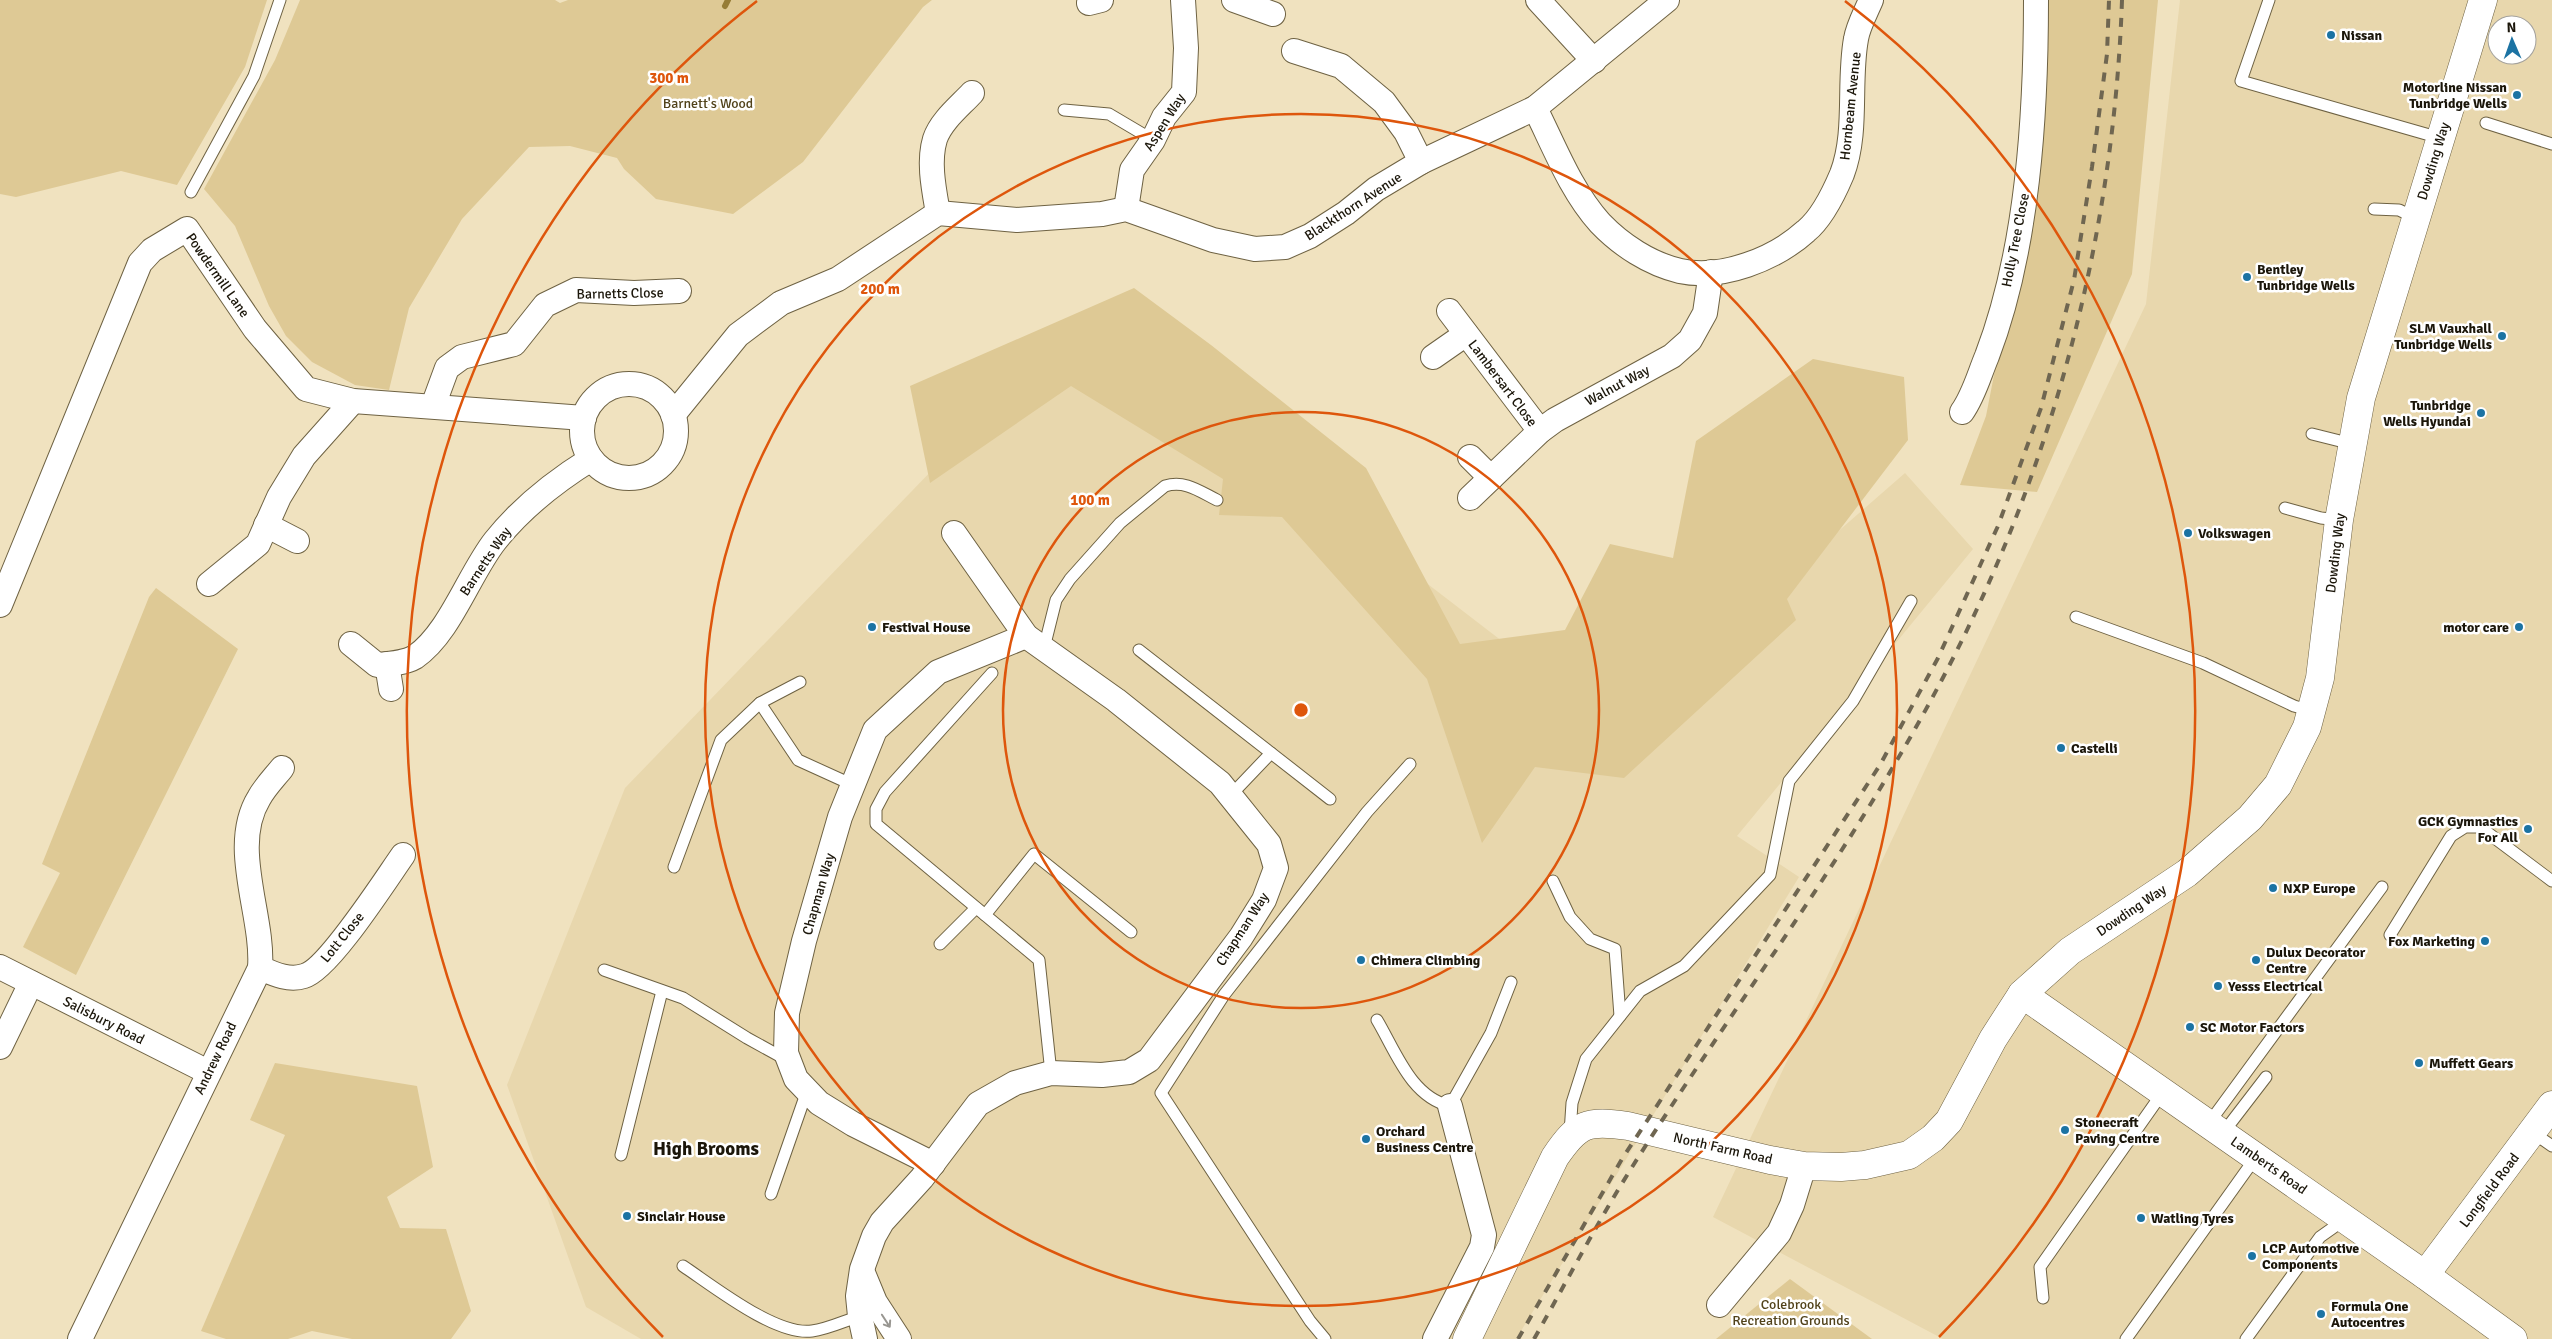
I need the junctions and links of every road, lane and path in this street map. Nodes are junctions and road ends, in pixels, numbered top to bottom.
1 (280, 0) edge
2 (1183, 0) edge
3 (1234, 0) edge
4 (1538, 0) edge
5 (1667, 0) edge
6 (1871, 0) edge
7 (2036, 0) edge
8 (2268, 0) edge
9 (2481, 0) edge
10 (1273, 14) dead end
11 (1294, 51) dead end
12 (1594, 61) junction
13 (972, 93) dead end
14 (1535, 108) junction
15 (1064, 110) dead end
16 (2486, 123) dead end
17 (2440, 138) junction
18 (1154, 140) junction
19 (2552, 144) edge
20 (1421, 162) junction
21 (191, 192) dead end
22 (2374, 209) dead end
23 (1126, 210) junction
24 (938, 213) junction
25 (2416, 218) junction
26 (1711, 272) junction
27 (679, 292) dead end
28 (1449, 311) dead end
29 (1466, 334) junction
30 (1433, 357) dead end
31 (353, 401) junction
32 (433, 406) junction
33 (1962, 412) dead end
34 (673, 415) junction
35 (584, 418) junction
36 (1540, 431) junction
37 (2312, 434) dead end
38 (2352, 444) junction
39 (1470, 457) dead end
40 (591, 459) junction
41 (1491, 478) junction
42 (1470, 498) dead end
43 (1217, 500) dead end
44 (2285, 508) dead end
45 (2339, 520) junction
46 (266, 525) junction
47 (954, 534) dead end
48 (297, 541) dead end
49 (209, 584) dead end
50 (3, 589) edge
51 (1911, 601) dead end
52 (2076, 617) dead end
53 (1035, 642) junction
54 (351, 644) dead end
55 (1139, 650) dead end
56 (387, 664) junction
57 (992, 673) dead end
58 (800, 682) dead end
59 (391, 688) dead end
60 (760, 703) junction
61 (2312, 711) junction
62 (1271, 753) junction
63 (1410, 764) dead end
64 (282, 768) dead end
65 (853, 785) junction
66 (1230, 796) junction
67 (1330, 799) dead end
68 (403, 855) dead end
69 (674, 867) dead end
70 (1553, 881) dead end
71 (2552, 881) edge
72 (2382, 887) dead end
73 (981, 911) junction
74 (1131, 932) dead end
75 (2390, 935) dead end
76 (940, 944) dead end
77 (0, 968) edge
78 (260, 968) junction
79 (604, 970) dead end
80 (1511, 982) dead end
81 (31, 983) junction
82 (662, 991) junction
83 (2022, 994) junction
84 (1620, 1016) junction
85 (1377, 1020) dead end
86 (0, 1047) edge
87 (789, 1061) junction
88 (208, 1072) junction
89 (1051, 1073) junction
90 (2266, 1077) dead end
91 (807, 1091) junction
92 (2164, 1091) junction
93 (1450, 1106) junction
94 (2552, 1106) edge
95 (2216, 1128) junction
96 (1569, 1136) junction
97 (2542, 1139) edge
98 (621, 1155) dead end
99 (2256, 1156) junction
100 (933, 1164) junction
101 (1804, 1166) junction
102 (771, 1194) dead end
103 (2346, 1219) junction
104 (683, 1266) dead end
105 (862, 1270) junction
106 (2426, 1275) junction
107 (2043, 1298) dead end
108 (1719, 1305) dead end
109 (860, 1316) junction
110 (80, 1339) edge
111 (865, 1339) edge
112 (899, 1339) edge
113 (1325, 1339) edge
114 (1435, 1339) edge
115 (1467, 1339) edge
116 (2126, 1339) edge
117 (2246, 1339) edge
118 (2513, 1339) edge

1 - 21 lane
2 - 18 street, Aspen Way
3 - 10 street
4 - 12 street
5 - 12 street, Blackthorn Avenue
6 - 26 street, Hornbeam Avenue
7 - 33 street, Holly Tree Close
8 - 17 lane
9 - 17 street, Dowding Way
11 - 20 street
12 - 14 street, Blackthorn Avenue
13 - 24 street
14 - 20 street, Blackthorn Avenue
14 - 26 street, Hornbeam Avenue
15 - 18 lane
16 - 19 lane
17 - 25 street, Dowding Way
18 - 23 street, Aspen Way
20 - 23 street, Blackthorn Avenue
22 - 25 lane
23 - 24 street, Blackthorn Avenue
24 - 34 street
25 - 38 street, Dowding Way
26 - 36 street, Walnut Way
27 - 32 street, Barnetts Close
28 - 29 street, Lambersart Close
29 - 30 street, Lambersart Close
29 - 36 street, Lambersart Close
31 - 32 street, Powdermill Lane
31 - 46 street
31 - 50 street, Powdermill Lane
32 - 35 street, Powdermill Lane
34 - 35 street
34 - 40 street
35 - 40 street
36 - 41 street, Walnut Way
37 - 38 lane
38 - 45 street, Dowding Way
39 - 41 street
40 - 56 street, Barnetts Way
41 - 42 street, Walnut Way
43 - 53 lane
44 - 45 lane
45 - 61 street, Dowding Way
46 - 48 street
46 - 49 street
47 - 53 street, Chapman Way
51 - 84 lane
52 - 61 lane
53 - 65 street, Chapman Way
53 - 66 street, Chapman Way
54 - 56 street
55 - 62 lane
56 - 59 street
57 - 73 lane
58 - 60 lane
60 - 65 lane
60 - 69 lane
61 - 83 street, Dowding Way
62 - 66 lane
62 - 67 lane
63 - 113 lane
64 - 78 street, Andrew Road
65 - 87 street, Chapman Way
66 - 89 street, Chapman Way
68 - 78 street, Lott Close
70 - 84 lane
71 - 75 lane
72 - 95 lane
73 - 74 lane
73 - 76 lane
73 - 89 lane
77 - 81 street, Salisbury Road
78 - 88 street, Andrew Road
79 - 82 lane
80 - 93 lane
81 - 86 street
81 - 88 street, Salisbury Road
82 - 87 lane
82 - 98 lane
83 - 92 street, Lamberts Road
83 - 101 street, North Farm Road
84 - 96 lane
85 - 93 lane
87 - 91 street, Chapman Way
88 - 110 street, Andrew Road
89 - 100 street, Chapman Way
90 - 95 lane
91 - 100 street, Chapman Way
91 - 102 lane
92 - 95 street, Lamberts Road
92 - 107 lane
93 - 114 street
94 - 97 street, Longfield Road
95 - 99 street, Lamberts Road
96 - 101 street, North Farm Road
96 - 115 street, North Farm Road
97 - 106 street, Longfield Road
99 - 103 street, Lamberts Road
99 - 116 lane
100 - 105 street, Chapman Way
101 - 108 street
103 - 106 street, Lamberts Road
103 - 117 lane
104 - 109 lane
105 - 109 street, Chapman Way
105 -> 112 street
106 - 118 street, Lamberts Road
109 - 111 street, Chapman Way

